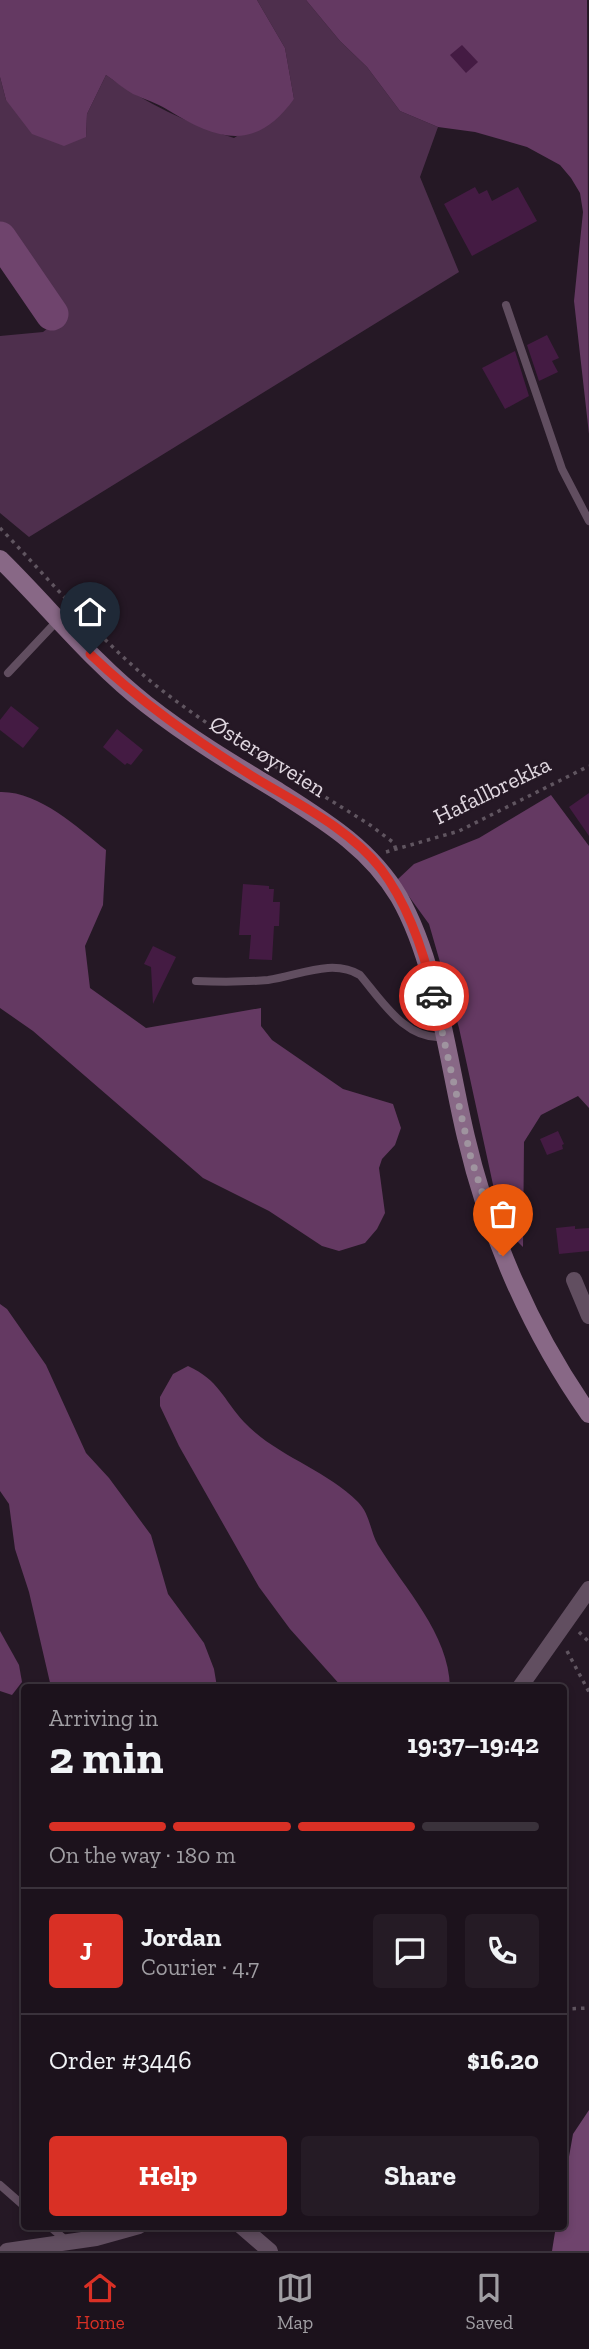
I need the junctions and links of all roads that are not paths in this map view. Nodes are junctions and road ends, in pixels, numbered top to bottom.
1 (506, 305) dead end
2 (589, 521) edge
3 (0, 559) edge
4 (58, 620) junction
5 (8, 673) dead end
6 (196, 981) dead end
7 (444, 1037) junction
8 (574, 1280) dead end
9 (589, 1317) edge
10 (589, 1414) edge
11 (589, 1589) edge
12 (522, 1684) edge
13 (0, 2185) edge
14 (21, 2203) edge
15 (54, 2230) edge
16 (125, 2230) edge
17 (246, 2230) edge
18 (67, 2241) junction
19 (8, 2251) edge
20 (270, 2251) edge

1 - 2 lane
3 - 4 main road, Østerøyveien
4 - 5 lane
4 - 7 main road, Østerøyveien
6 - 7 lane
7 - 10 main road, Østerøyveien
8 - 9 street
11 - 12 street
13 - 14 lane
15 - 18 lane
16 - 18 street
17 - 20 street
18 - 19 street

